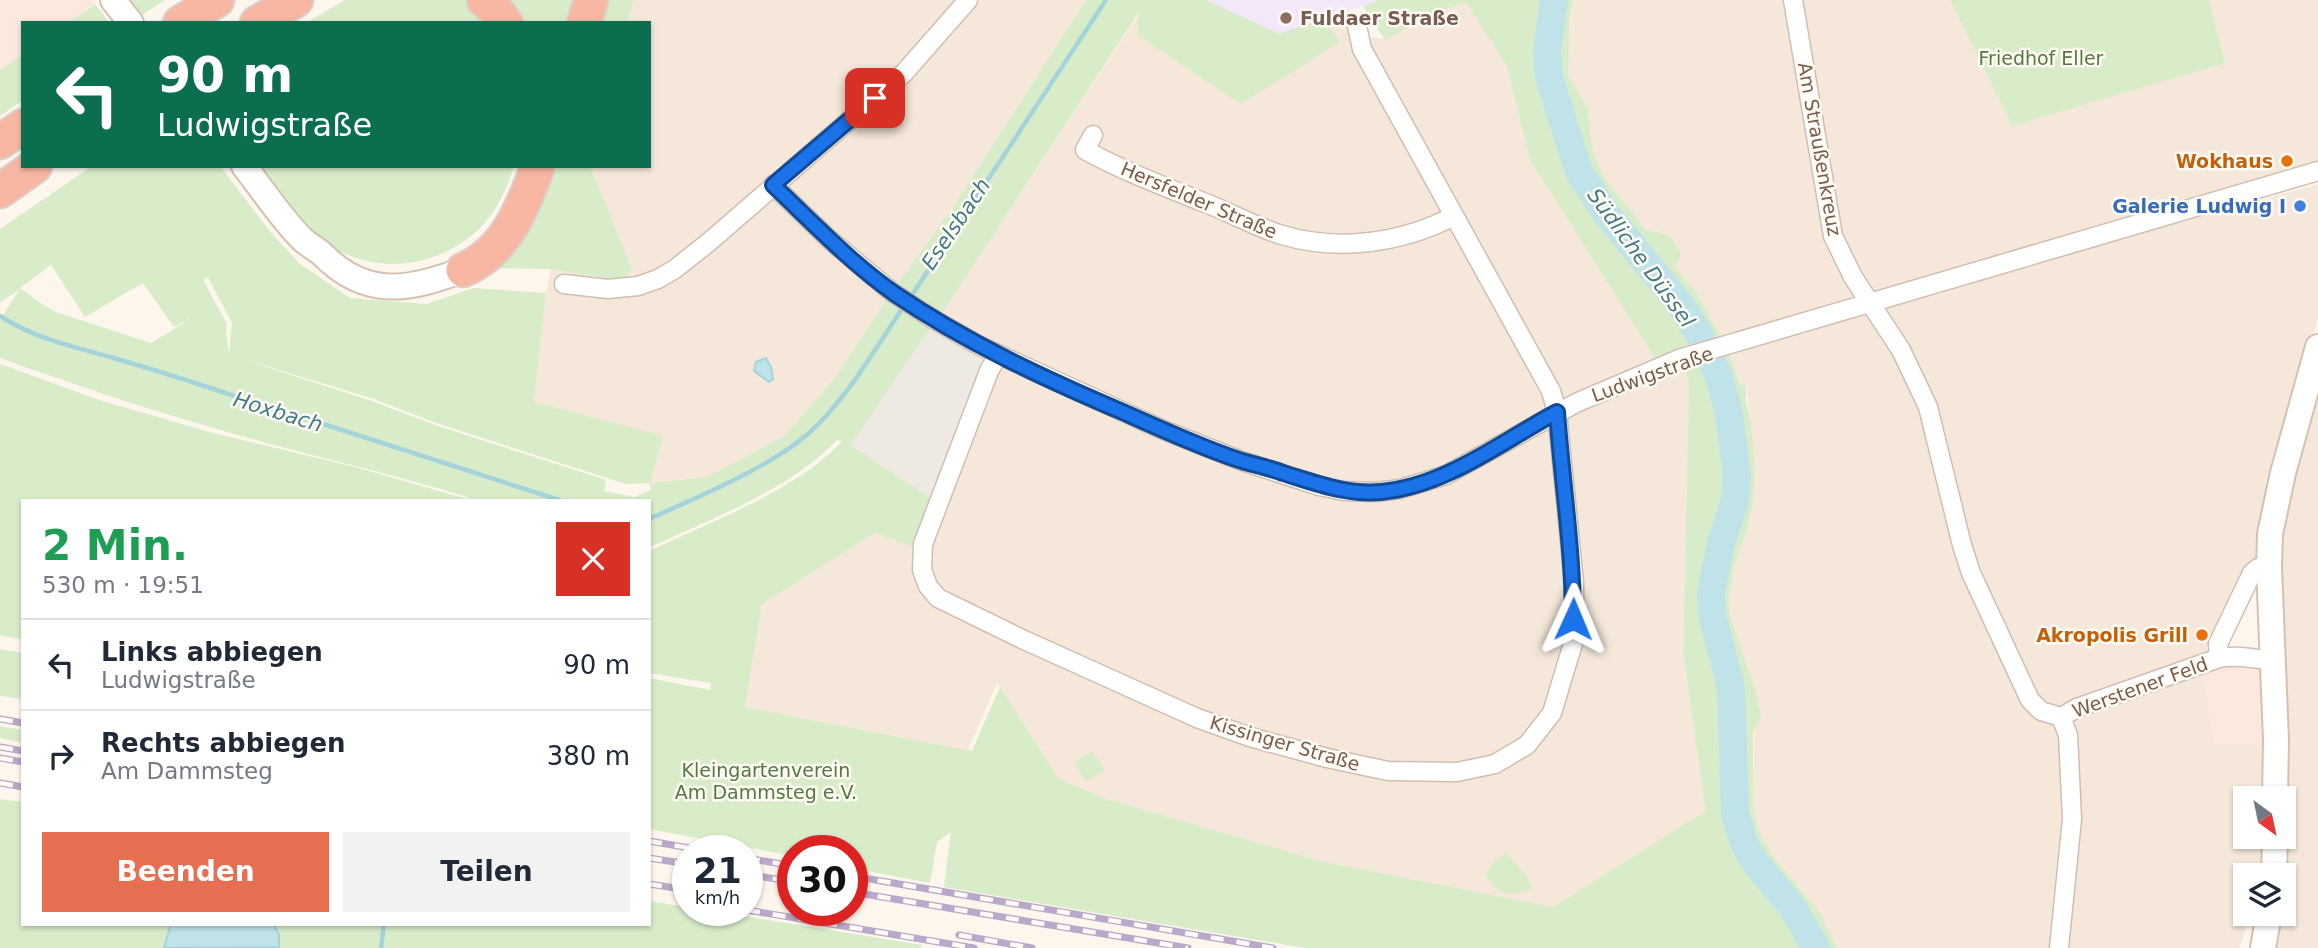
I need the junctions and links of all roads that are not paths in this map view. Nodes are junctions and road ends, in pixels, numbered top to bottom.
1 (113, 0) edge
2 (217, 0) edge
3 (315, 0) edge
4 (484, 0) edge
5 (591, 0) edge
6 (968, 0) edge
7 (1793, 0) edge
8 (276, 12) edge
9 (129, 21) edge
10 (183, 21) edge
11 (504, 21) edge
12 (585, 21) edge
13 (1357, 26) dead end
14 (21, 127) edge
15 (1093, 135) dead end
16 (0, 142) edge
17 (32, 168) edge
18 (246, 168) edge
19 (521, 168) edge
20 (537, 168) edge
21 (2318, 171) edge
22 (773, 185) junction
23 (0, 191) edge
24 (1454, 216) junction
25 (451, 267) junction
26 (564, 284) dead end
27 (1871, 303) junction
28 (2318, 346) edge
29 (998, 355) junction
30 (2314, 375) edge
31 (1557, 412) junction
32 (2269, 567) junction
33 (2219, 658) junction
34 (2274, 660) junction
35 (2061, 718) junction
36 (2275, 786) edge
37 (2267, 926) edge
38 (2059, 948) edge
39 (2263, 948) edge

1 - 9 main road
2 - 10 highway
3 - 8 highway
4 - 11 highway
5 - 12 highway
6 - 22 street
7 - 27 street, Am Straußenkreuz
13 - 24 street
14 - 16 highway
15 - 24 street, Hersfelder Straße
17 - 23 highway
18 - 25 main road
19 - 25 highway
20 - 25 highway
21 - 27 street, Ludwigstraße
22 - 26 street
22 - 29 street, Ludwigstraße
24 - 31 street
27 - 31 street, Ludwigstraße
27 - 35 street, Am Straußenkreuz
28 - 30 main road
29 - 31 street, Ludwigstraße
29 - 31 street, Kissinger Straße
30 - 32 main road
32 - 33 street, Werstener Feld
32 - 34 main road
33 - 34 street, Werstener Feld
33 - 35 street, Werstener Feld
34 - 36 main road
35 - 38 street
37 - 39 main road

